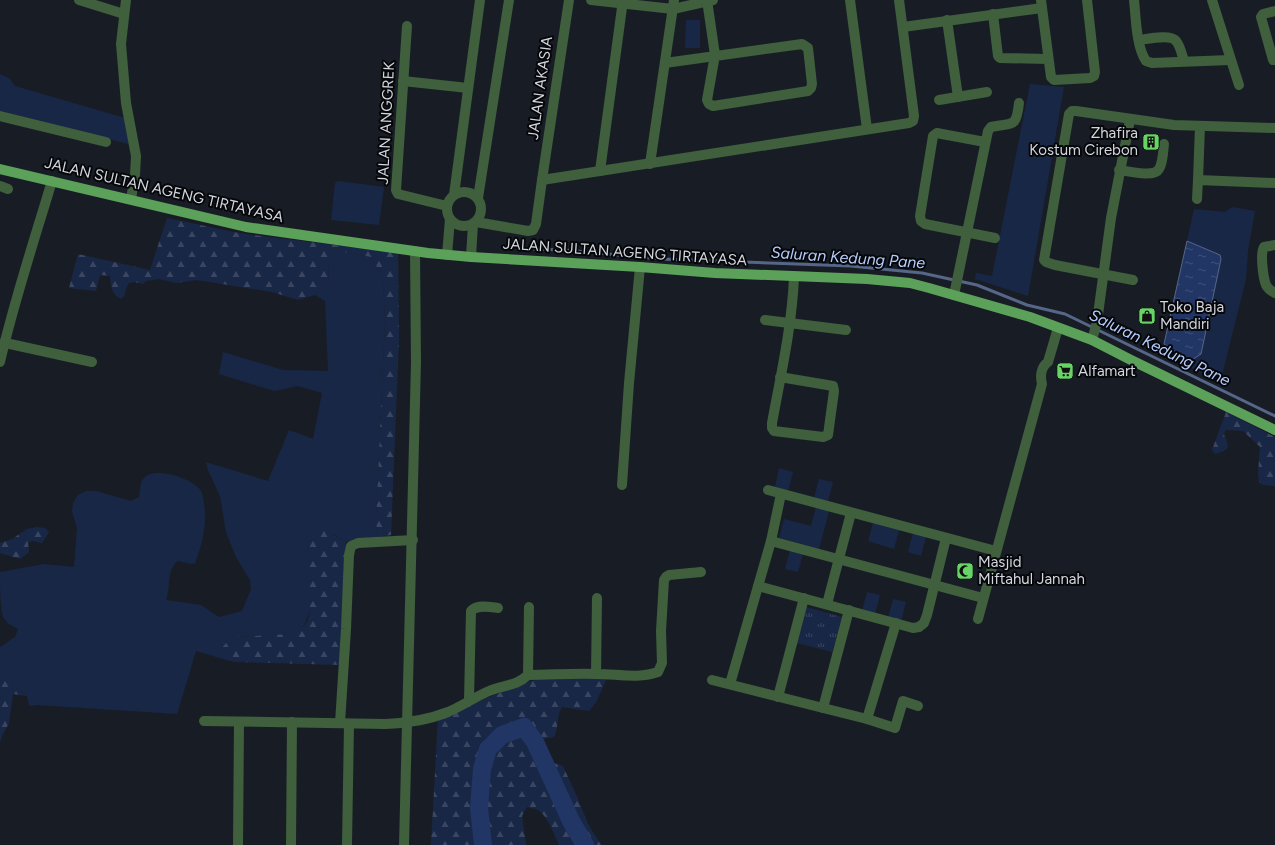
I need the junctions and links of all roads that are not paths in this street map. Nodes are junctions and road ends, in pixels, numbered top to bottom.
1 (79, 0) edge
2 (126, 0) edge
3 (480, 0) edge
4 (509, 0) edge
5 (569, 0) edge
6 (591, 0) edge
7 (710, 0) edge
8 (850, 0) edge
9 (899, 0) edge
10 (1087, 0) edge
11 (1134, 0) edge
12 (1212, 0) edge
13 (97, 2) edge
14 (623, 2) edge
15 (1041, 4) edge
16 (674, 5) edge
17 (1275, 11) edge
18 (124, 14) junction
19 (993, 14) junction
20 (947, 20) junction
21 (407, 26) dead end
22 (903, 27) junction
23 (1139, 40) junction
24 (715, 55) junction
25 (1048, 59) junction
26 (1230, 60) junction
27 (1275, 60) edge
28 (1184, 61) junction
29 (665, 63) junction
30 (403, 81) junction
31 (1239, 85) dead end
32 (468, 88) junction
33 (987, 92) dead end
34 (958, 97) junction
35 (939, 100) dead end
36 (1018, 103) dead end
37 (0, 116) edge
38 (1130, 120) junction
39 (1200, 126) junction
40 (1275, 128) edge
41 (867, 129) junction
42 (106, 142) dead end
43 (985, 142) junction
44 (1164, 144) dead end
45 (650, 164) junction
46 (0, 169) edge
47 (1120, 170) junction
48 (600, 171) junction
49 (542, 180) junction
50 (1198, 180) junction
51 (52, 181) junction
52 (1275, 183) edge
53 (133, 192) junction
54 (454, 195) junction
55 (478, 198) junction
56 (1197, 199) dead end
57 (447, 206) junction
58 (450, 219) junction
59 (474, 223) junction
60 (967, 233) junction
61 (995, 238) dead end
62 (1275, 244) edge
63 (415, 251) junction
64 (447, 252) junction
65 (471, 254) junction
66 (640, 267) junction
67 (1103, 275) junction
68 (794, 277) junction
69 (1133, 280) dead end
70 (955, 291) junction
71 (1275, 293) edge
72 (765, 320) dead end
73 (790, 323) junction
74 (1058, 328) junction
75 (846, 330) dead end
76 (1093, 336) junction
77 (5, 341) junction
78 (0, 362) edge
79 (92, 362) dead end
80 (780, 377) junction
81 (1275, 430) edge
82 (622, 485) dead end
83 (768, 490) dead end
84 (781, 494) junction
85 (852, 512) junction
86 (946, 538) junction
87 (413, 540) junction
88 (770, 540) junction
89 (996, 551) junction
90 (839, 559) junction
91 (701, 572) dead end
92 (935, 585) junction
93 (758, 586) junction
94 (597, 598) dead end
95 (804, 598) junction
96 (983, 598) junction
97 (827, 604) junction
98 (529, 607) dead end
99 (498, 608) dead end
100 (849, 610) junction
101 (978, 618) dead end
102 (896, 623) junction
103 (528, 674) junction
104 (596, 674) junction
105 (712, 680) dead end
106 (730, 684) junction
107 (778, 697) junction
108 (469, 700) junction
109 (918, 706) dead end
110 (823, 708) junction
111 (867, 719) junction
112 (204, 721) dead end
113 (239, 722) junction
114 (292, 722) junction
115 (344, 723) junction
116 (407, 723) junction
117 (238, 845) edge
118 (291, 845) edge
119 (347, 845) edge
120 (404, 845) edge

1 - 13 street
2 - 18 street
3 - 32 street
4 - 55 street
5 - 49 street, JALAN AKASIA
6 - 14 street
7 - 16 street
7 - 24 street
8 - 41 street
9 - 22 street
10 - 25 street
11 - 23 street
12 - 26 street
13 - 18 street
14 - 16 street
14 - 48 street
15 - 19 street
15 - 25 street
16 - 29 street
17 - 27 street
18 - 53 street
19 - 20 street
19 - 25 street
20 - 22 street
20 - 34 street
21 - 30 street, JALAN ANGGREK
22 - 41 street
23 - 28 street
23 - 28 street
24 - 24 street
24 - 29 street
26 - 28 street
26 - 31 street
29 - 45 street
30 - 32 street
30 - 57 street, JALAN ANGGREK
32 - 54 street
33 - 34 street
34 - 35 street
36 - 43 street
37 - 42 street
38 - 39 street
38 - 47 street
38 - 67 street
39 - 40 street
39 - 50 street
41 - 45 street
43 - 60 street
43 - 60 street
44 - 47 street
45 - 48 street
46 - 51 main road, JALAN SULTAN AGENG TIRTAYASA
47 - 67 street
48 - 49 street
49 - 59 street, JALAN AKASIA
50 - 52 street
50 - 56 street
51 - 53 main road, JALAN SULTAN AGENG TIRTAYASA
51 - 77 street
53 - 63 main road, JALAN SULTAN AGENG TIRTAYASA
54 - 55 street
54 - 57 street
55 - 59 street
57 - 58 street
58 - 59 street
58 - 64 street
59 - 65 street
60 - 61 street
60 - 70 street
62 - 71 street
63 - 64 main road, JALAN SULTAN AGENG TIRTAYASA
63 - 87 street
64 - 65 main road, JALAN SULTAN AGENG TIRTAYASA
65 - 66 main road, JALAN SULTAN AGENG TIRTAYASA
66 - 68 main road, JALAN SULTAN AGENG TIRTAYASA
66 - 82 street
67 - 69 street
67 - 76 street
68 - 70 main road, JALAN SULTAN AGENG TIRTAYASA
68 - 73 street
70 - 74 main road, JALAN SULTAN AGENG TIRTAYASA
72 - 73 street
73 - 75 street
73 - 80 street
74 - 76 main road, JALAN SULTAN AGENG TIRTAYASA
74 - 89 street
76 - 81 main road, JALAN SULTAN AGENG TIRTAYASA
77 - 78 street
77 - 79 street
80 - 80 street
83 - 84 street
84 - 85 street
84 - 88 street
85 - 86 street
85 - 90 street
86 - 89 street
86 - 92 street
87 - 115 street
87 - 116 street
88 - 90 street
88 - 93 street
89 - 96 street
90 - 92 street
90 - 97 street
91 - 104 street
92 - 96 street
92 - 102 street
93 - 95 street
93 - 106 street
94 - 104 street
95 - 97 street
95 - 107 street
96 - 101 street
97 - 100 street
98 - 103 street
99 - 108 street
100 - 102 street
100 - 110 street
102 - 111 street
103 - 104 street
103 - 108 street
105 - 106 street
106 - 107 street
107 - 110 street
108 - 116 street
109 - 111 street
110 - 111 street
112 - 113 street
113 - 114 street
113 - 117 street
114 - 115 street
114 - 118 street
115 - 116 street
115 - 119 street
116 - 120 street

